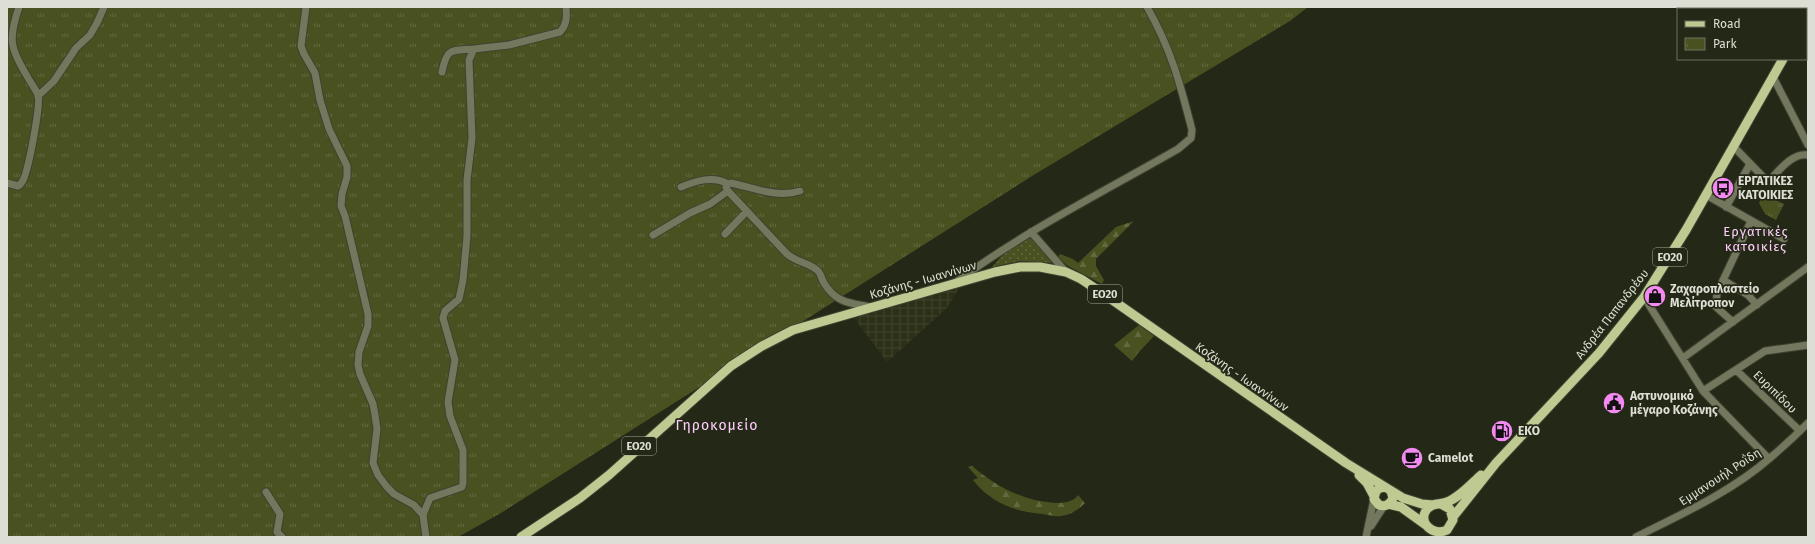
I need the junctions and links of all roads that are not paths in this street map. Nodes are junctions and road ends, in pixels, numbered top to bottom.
1 (19, 7) edge
2 (104, 7) edge
3 (306, 7) edge
4 (566, 7) edge
5 (1146, 7) edge
6 (474, 49) junction
7 (1783, 60) edge
8 (442, 72) dead end
9 (1773, 77) junction
10 (38, 96) junction
11 (1808, 145) edge
12 (1734, 147) junction
13 (1808, 155) edge
14 (1750, 164) junction
15 (7, 184) edge
16 (681, 187) dead end
17 (728, 188) junction
18 (800, 191) dead end
19 (1706, 195) junction
20 (1726, 207) junction
21 (748, 211) junction
22 (1751, 221) junction
23 (1031, 232) junction
24 (725, 234) dead end
25 (654, 235) dead end
26 (1784, 239) dead end
27 (1808, 268) edge
28 (1066, 272) junction
29 (1723, 280) junction
30 (954, 284) junction
31 (1644, 296) junction
32 (1756, 305) junction
33 (873, 307) junction
34 (1733, 322) junction
35 (1808, 345) edge
36 (1683, 358) junction
37 (1736, 370) junction
38 (1703, 392) junction
39 (1808, 423) edge
40 (1800, 431) junction
41 (1770, 459) junction
42 (1346, 463) junction
43 (1496, 463) junction
44 (1388, 489) junction
45 (266, 492) dead end
46 (1374, 497) junction
47 (1437, 504) junction
48 (1386, 505) junction
49 (423, 515) junction
50 (1453, 517) junction
51 (1431, 531) edge
52 (1446, 533) edge
53 (1367, 534) edge
54 (282, 537) edge
55 (426, 537) edge
56 (521, 537) edge
57 (1636, 537) edge

1 - 10 street
2 - 10 street
3 - 49 street
4 - 6 street
5 - 23 street
6 - 8 street
6 - 49 street
7 - 9 main road, Ανδρέα Παπανδρέου / ΕΟ20
9 - 11 street
9 - 12 main road, Ανδρέα Παπανδρέου / ΕΟ20
10 - 15 street
12 - 14 street
12 - 19 main road, Ανδρέα Παπανδρέου / ΕΟ20
13 - 14 street
14 - 20 street
16 - 17 street
17 - 18 street
17 - 21 street
17 - 25 street
19 - 20 street
19 - 31 main road, Ανδρέα Παπανδρέου / ΕΟ20
20 - 22 street
21 - 24 street
21 - 33 street
22 - 26 street
22 - 29 street
23 - 28 street
23 - 30 street
27 - 32 street
28 - 30 main road, Κοζάνης - Ιωαννίνων / ΕΟ20
28 - 42 main road, Κοζάνης - Ιωαννίνων / ΕΟ20
29 - 32 street
29 - 34 street
30 - 33 main road, Κοζάνης - Ιωαννίνων / ΕΟ20
31 - 36 street
31 - 43 main road, Ανδρέα Παπανδρέου / ΕΟ20
32 - 34 street
33 - 56 main road, Κοζάνης - Ιωαννίνων / ΕΟ20
34 - 36 street
35 - 37 street
36 - 38 street
37 - 38 street
37 - 40 street, Ευριπίδου
38 - 41 street
39 - 40 street, Εμμανουήλ Ροΐδη
40 - 41 street, Εμμανουήλ Ροΐδη
41 - 57 street, Εμμανουήλ Ροΐδη
42 - 44 main road, Κοζάνης - Ιωαννίνων / ΕΟ20
42 - 46 main road, Κοζάνης - Ιωαννίνων / ΕΟ20
43 - 47 main road, Ανδρέα Παπανδρέου / ΕΟ20
43 - 50 main road, Ανδρέα Παπανδρέου / ΕΟ20
44 - 46 main road
44 - 47 main road, Κοζάνης - Ιωαννίνων / ΕΟ20
44 - 48 main road
45 - 54 street
46 - 48 main road, ΕΟ20
46 - 53 street
47 - 50 main road
47 - 51 main road
48 - 51 main road, ΕΟ20
48 - 53 street
49 - 55 street
50 - 52 main road, ΕΟ20
51 - 52 main road, ΕΟ20

